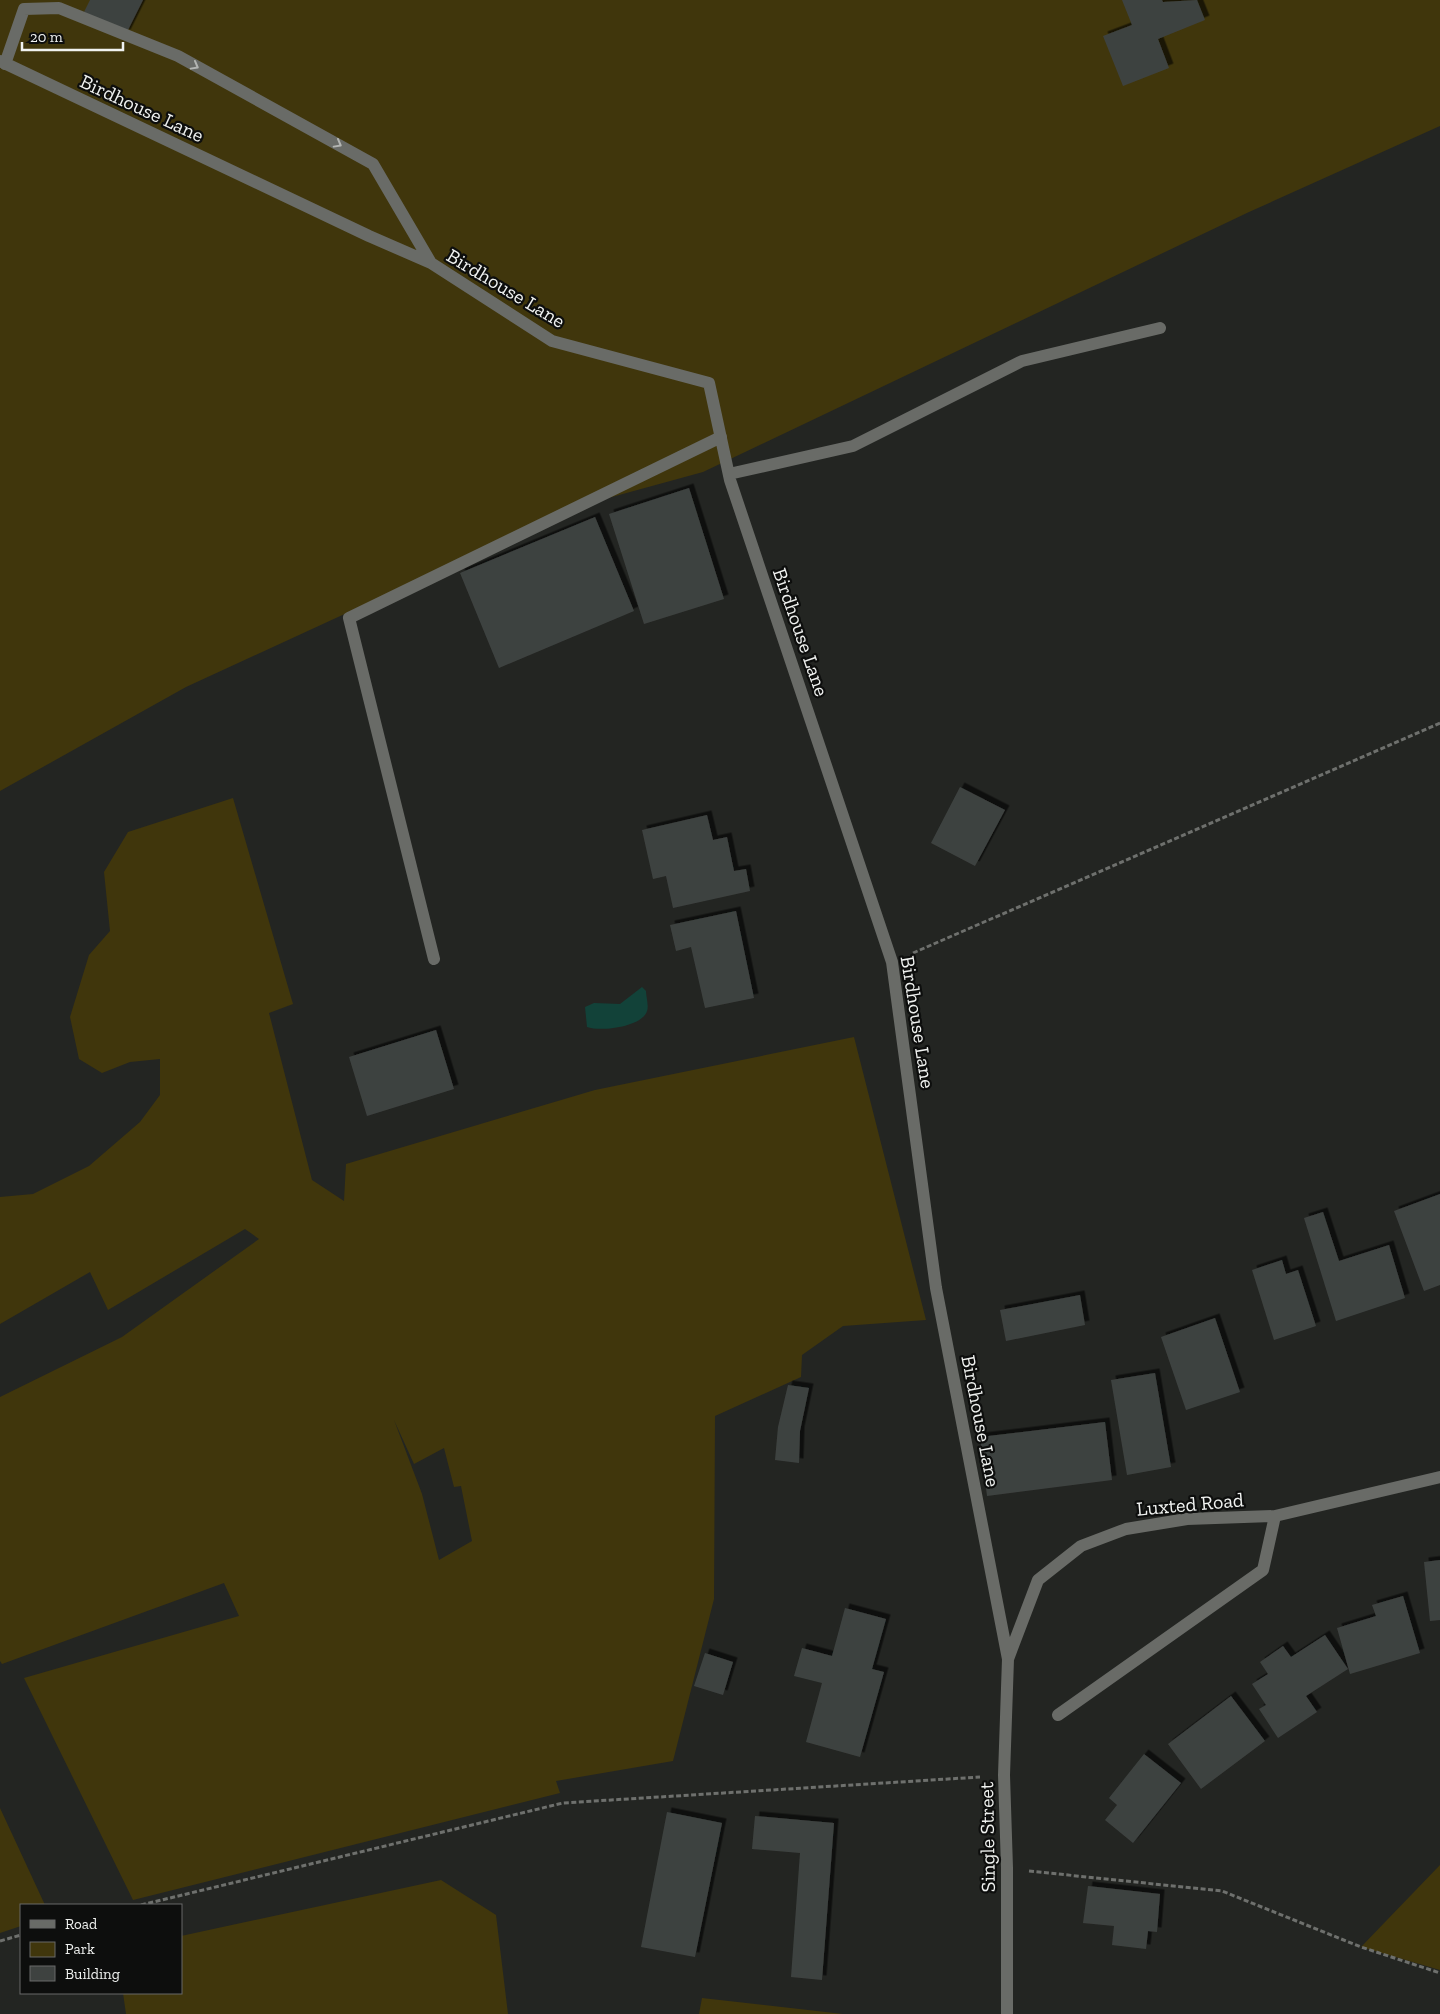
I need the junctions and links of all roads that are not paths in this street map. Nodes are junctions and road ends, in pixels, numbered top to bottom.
1 (2, 63) edge
2 (431, 263) junction
3 (1160, 328) dead end
4 (721, 437) junction
5 (729, 474) junction
6 (434, 959) dead end
7 (1440, 1477) edge
8 (1275, 1516) junction
9 (1008, 1658) junction
10 (1058, 1715) dead end
11 (1007, 2014) edge

1 - 2 street, Birdhouse Lane
1 -> 2 street
2 - 4 street, Birdhouse Lane
3 - 5 street
4 - 5 street, Birdhouse Lane
4 - 6 street
5 - 9 street, Birdhouse Lane
7 - 8 street, Luxted Road
8 - 9 street, Luxted Road
8 - 10 street
9 - 11 street, Single Street

